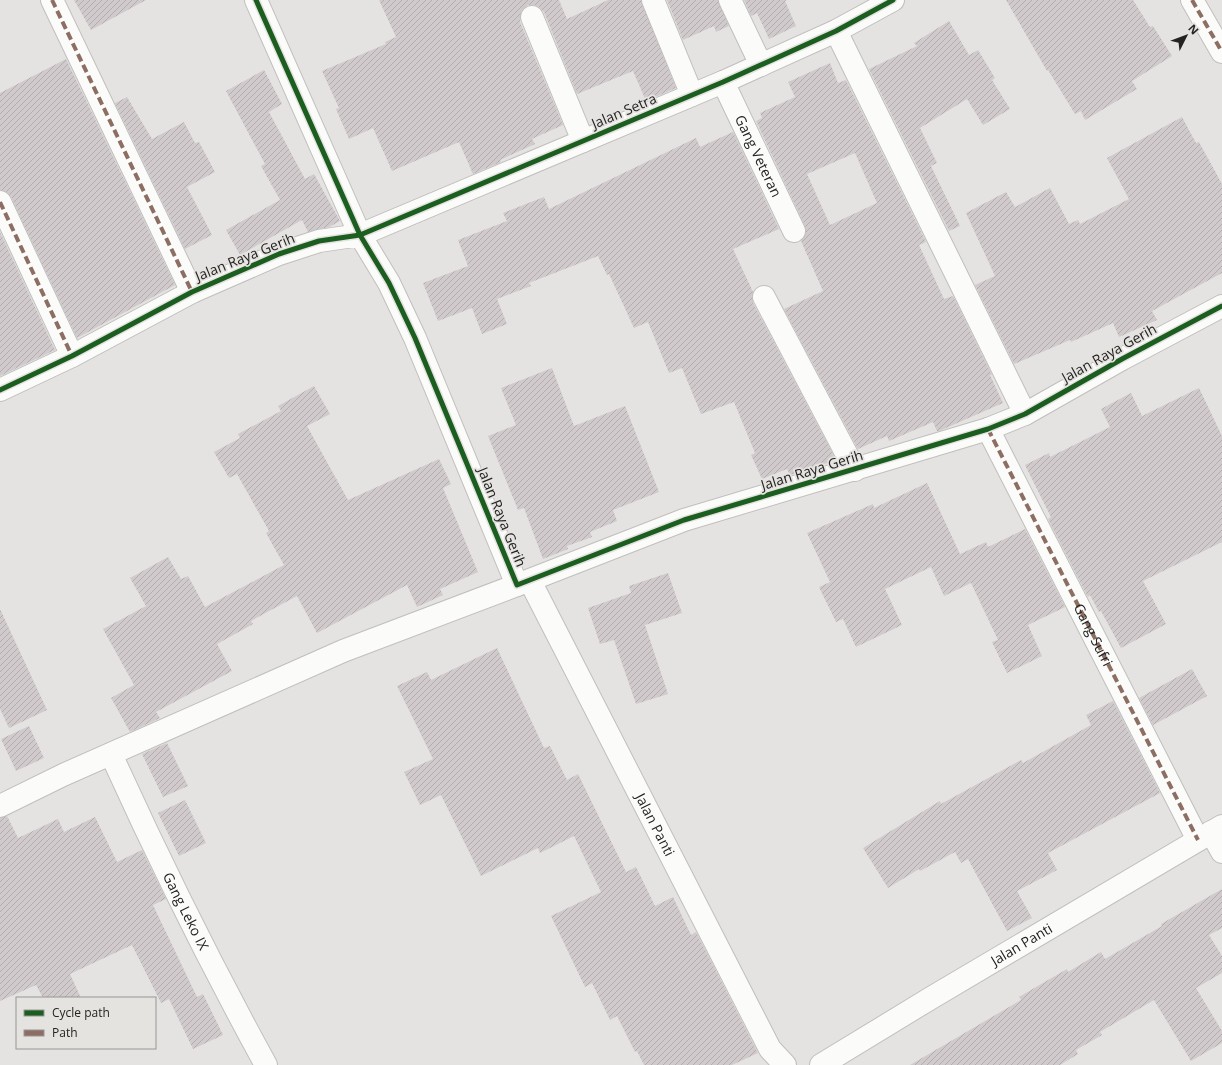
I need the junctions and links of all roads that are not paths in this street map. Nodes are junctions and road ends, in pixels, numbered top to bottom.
1 (52, 0) edge
2 (256, 0) edge
3 (653, 0) edge
4 (730, 0) edge
5 (893, 0) edge
6 (1192, 0) edge
7 (532, 17) dead end
8 (836, 31) junction
9 (1222, 52) edge
10 (761, 65) junction
11 (723, 82) junction
12 (692, 95) junction
13 (583, 141) junction
14 (0, 202) edge
15 (794, 231) dead end
16 (360, 235) junction
17 (192, 292) junction
18 (764, 297) dead end
19 (1222, 306) edge
20 (72, 356) junction
21 (0, 390) edge
22 (1025, 414) junction
23 (988, 429) junction
24 (855, 470) junction
25 (524, 583) junction
26 (111, 754) junction
27 (0, 806) edge
28 (1210, 832) edge
29 (1222, 852) edge
30 (266, 1065) edge
31 (785, 1065) edge
32 (821, 1065) edge

1 - 17 street
2 - 16 street
3 - 12 street
4 - 10 street
5 - 8 street, Jalan Setra
6 - 9 street
7 - 13 street
8 - 10 street, Jalan Setra
8 - 22 street
10 - 11 street, Jalan Setra
11 - 12 street, Jalan Setra
11 - 15 street, Gang Veteran
12 - 13 street, Jalan Setra
13 - 16 street, Jalan Setra
14 - 20 street
16 - 17 street, Jalan Raya Gerih
16 - 25 street, Jalan Raya Gerih
17 - 20 street, Jalan Raya Gerih
18 - 24 street
19 - 22 street, Jalan Raya Gerih
20 - 21 street, Jalan Raya Gerih
22 - 23 street, Jalan Raya Gerih
23 - 24 street, Jalan Raya Gerih
23 - 28 street, Gang Sufri
24 - 25 street, Jalan Raya Gerih
25 - 26 street
25 - 31 street, Jalan Panti
26 - 27 street
26 - 30 street, Gang Leko IX
28 - 29 street, Gang Sufri
28 - 32 street, Jalan Panti

